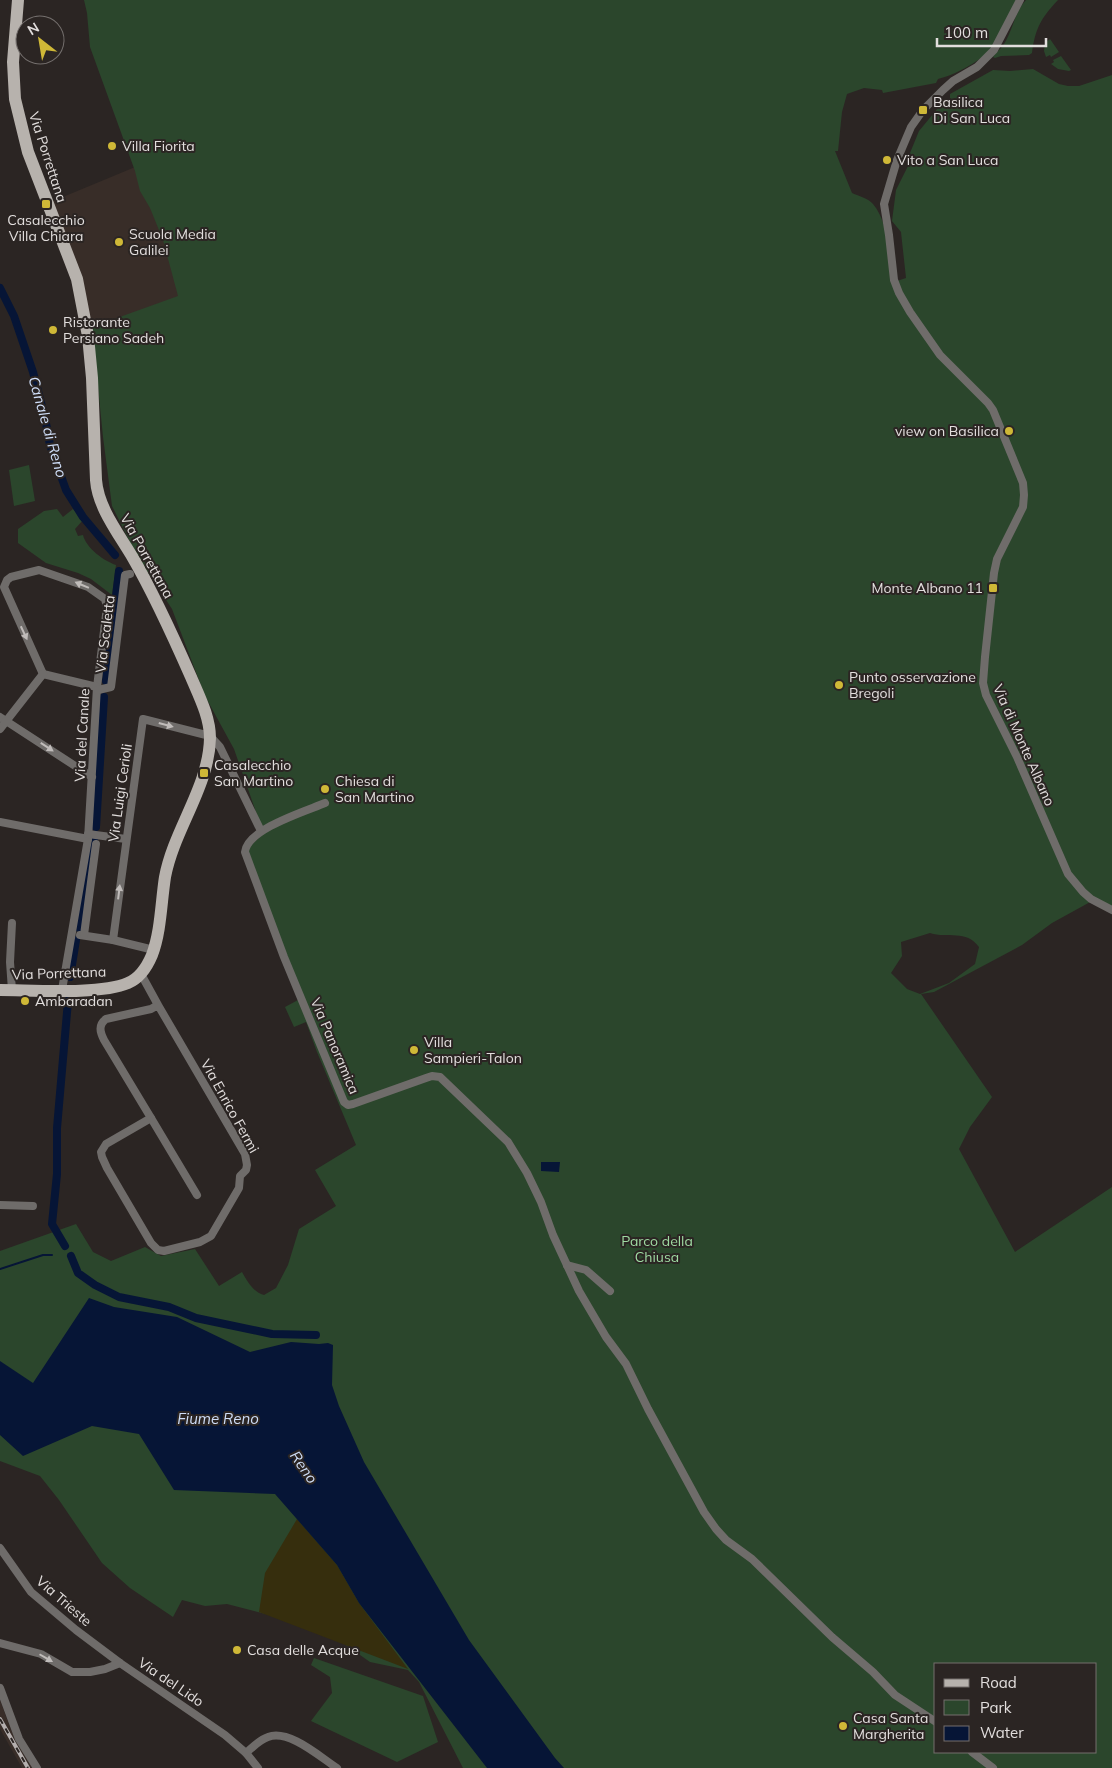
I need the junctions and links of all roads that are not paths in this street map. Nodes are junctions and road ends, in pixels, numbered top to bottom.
1 (18, 0) edge
2 (1020, 1) edge
3 (130, 574) dead end
4 (43, 674) junction
5 (97, 688) junction
6 (3, 719) edge
7 (0, 729) edge
8 (210, 736) junction
9 (92, 777) junction
10 (325, 803) dead end
11 (0, 822) edge
12 (261, 831) junction
13 (88, 836) junction
14 (126, 839) junction
15 (96, 844) dead end
16 (1112, 910) edge
17 (12, 923) dead end
18 (73, 934) junction
19 (84, 935) junction
20 (112, 940) junction
21 (154, 950) junction
22 (141, 974) junction
23 (6, 990) edge
24 (62, 990) junction
25 (158, 1005) junction
26 (151, 1118) junction
27 (197, 1195) dead end
28 (0, 1205) edge
29 (33, 1206) dead end
30 (567, 1264) junction
31 (610, 1291) dead end
32 (0, 1548) edge
33 (0, 1644) edge
34 (120, 1663) junction
35 (0, 1688) edge
36 (934, 1721) edge
37 (973, 1753) edge
38 (246, 1754) junction
39 (37, 1768) edge
40 (258, 1768) edge
41 (337, 1768) edge
42 (993, 1768) edge

1 - 8 main road, Via Porrettana
2 - 16 street, Via di Monte Albano
3 - 5 street, Via Scaletta
4 - 5 street
5 -> 4 street, Via del Canale
4 - 6 street
5 - 9 street, Via del Canale
6 - 7 street
6 -> 9 street
8 - 12 street
14 -> 8 street, Via Luigi Cerioli
8 - 21 main road, Via Porrettana
9 - 13 street, Via del Canale
10 - 12 street
11 - 13 street
12 - 30 street, Via Panoramica
13 - 14 street
13 - 18 street, Via del Canale
20 -> 14 street, Via Luigi Cerioli
15 - 19 street
17 - 23 street
18 - 19 street
18 - 24 street, Via del Canale
19 - 20 street
20 - 21 street
21 - 22 main road, Via Porrettana
22 - 24 main road, Via Porrettana
22 - 25 street
23 - 24 main road, Via Porrettana
25 - 26 street
25 - 26 street, Via Enrico Fermi
26 - 27 street
28 - 29 street
30 - 31 street
30 - 36 street, Via Panoramica
32 - 34 street, Via Trieste
33 -> 34 street, Via del Lido
34 - 38 street, Via del Lido
35 - 39 street
37 - 42 street
38 - 40 street, Via del Lido
38 - 41 street

